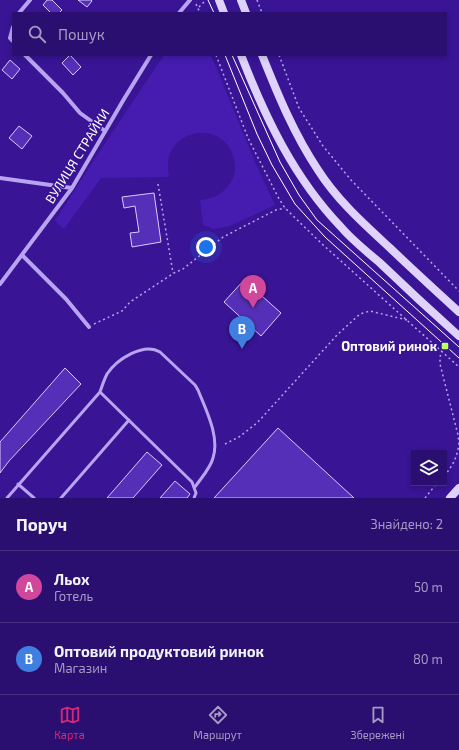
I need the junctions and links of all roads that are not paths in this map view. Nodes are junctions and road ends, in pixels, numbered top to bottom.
1 (30, 0) edge
2 (190, 0) edge
3 (219, 0) edge
4 (241, 0) edge
5 (20, 12) edge
6 (180, 12) edge
7 (224, 12) edge
8 (246, 12) edge
9 (12, 31) edge
10 (12, 41) edge
11 (26, 56) edge
12 (150, 56) edge
13 (240, 56) edge
14 (262, 56) edge
15 (105, 131) junction
16 (0, 178) edge
17 (72, 188) junction
18 (22, 255) junction
19 (0, 284) edge
20 (459, 312) edge
21 (89, 327) road end
22 (459, 336) edge
23 (100, 392) junction
24 (129, 420) junction
25 (18, 484) junction
26 (195, 487) junction
27 (459, 488) edge
28 (7, 498) edge
29 (34, 498) edge
30 (61, 498) edge
31 (194, 498) edge
32 (450, 498) edge

1 - 5 street
2 - 6 street
3 - 7 main road
4 - 8 main road
9 - 10 street
11 - 15 street
12 - 15 street, ВУЛИЦЯ СТРАЙКИ
13 - 22 main road
14 - 20 main road
15 - 17 street, ВУЛИЦЯ СТРАЙКИ
16 - 17 street
17 - 18 street, ВУЛИЦЯ СТРАЙКИ
18 - 19 street, ВУЛИЦЯ СТРАЙКИ
18 - 21 street
23 - 24 lane
23 - 25 lane
23 - 26 lane
24 - 26 lane
24 - 30 lane
25 - 28 lane
25 - 29 lane
26 - 31 lane
27 - 32 main road

